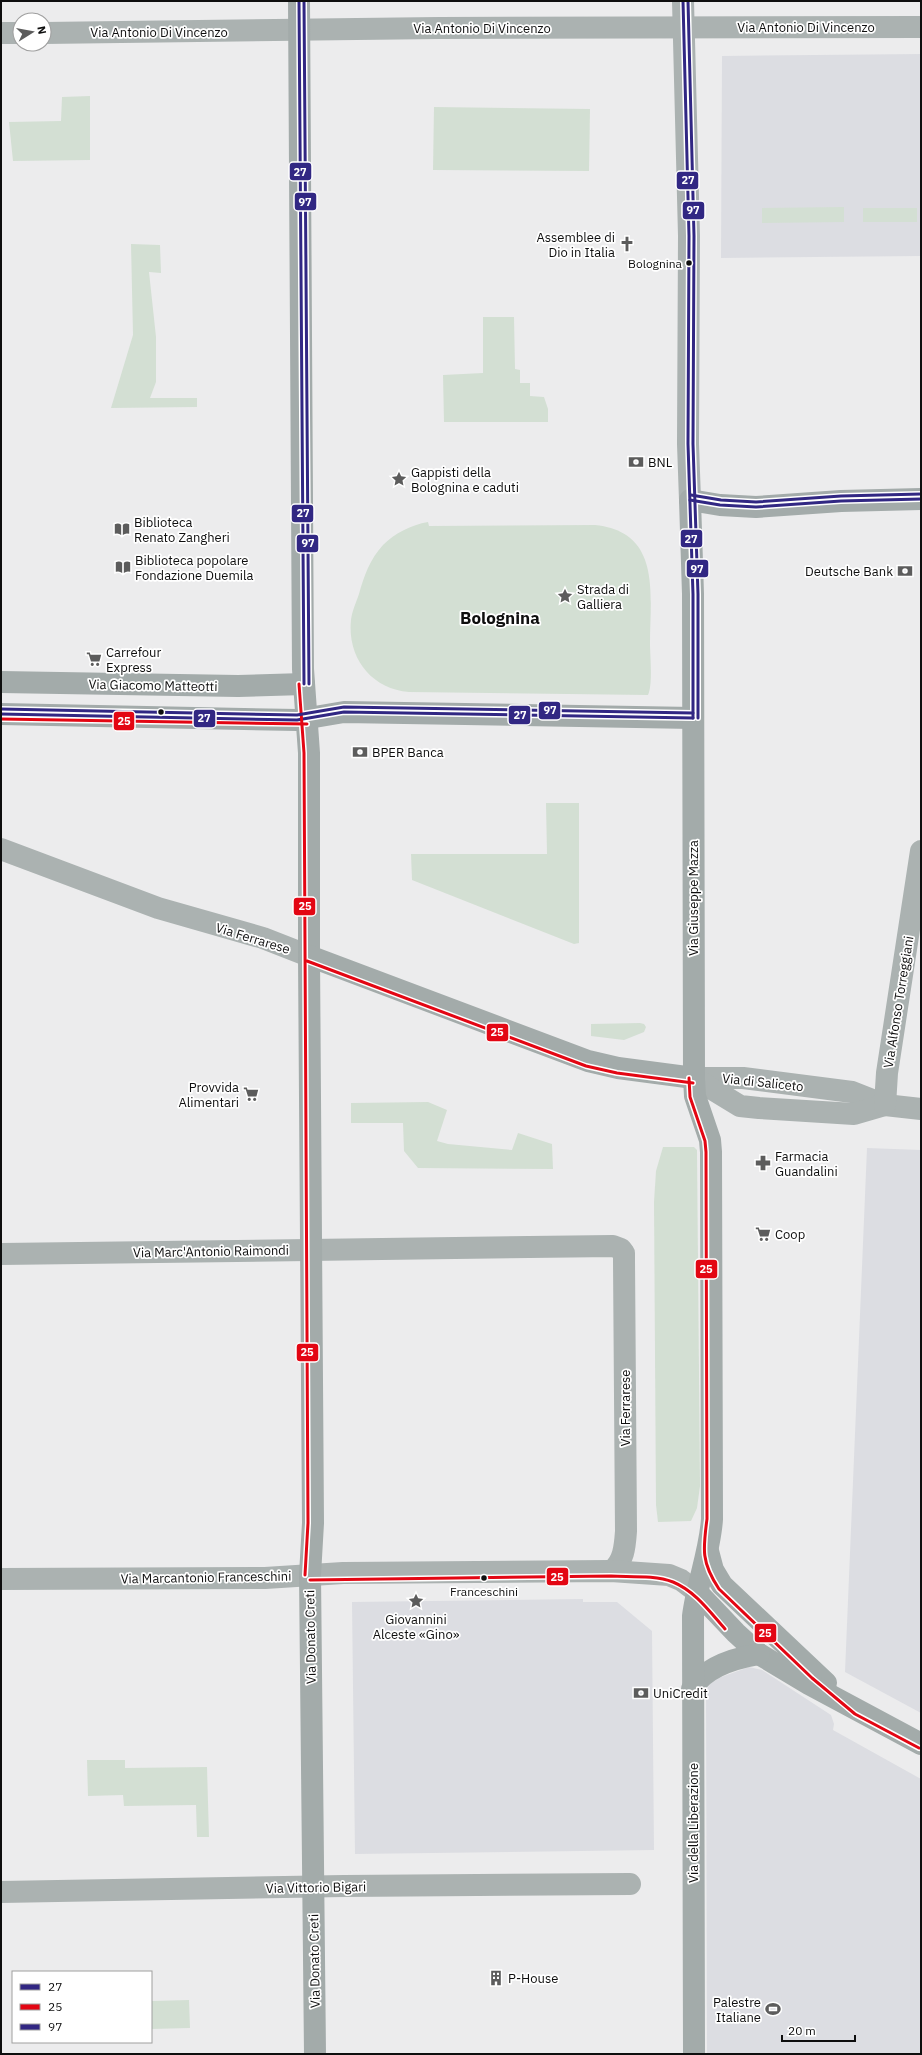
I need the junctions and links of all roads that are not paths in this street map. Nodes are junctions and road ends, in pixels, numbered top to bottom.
1 (299, 1) edge
2 (683, 1) edge
3 (921, 27) edge
4 (683, 28) junction
5 (300, 31) junction
6 (1, 33) edge
7 (12, 33) edge
8 (52, 33) edge
9 (921, 499) edge
10 (690, 500) junction
11 (1, 682) edge
12 (304, 688) junction
13 (344, 712) junction
14 (1, 714) edge
15 (693, 718) junction
16 (307, 719) junction
17 (1, 849) edge
18 (921, 851) edge
19 (309, 956) junction
20 (694, 1078) junction
21 (885, 1105) junction
22 (921, 1109) edge
23 (613, 1246) joint
24 (311, 1249) junction
25 (1, 1254) edge
26 (708, 1551) junction
27 (610, 1571) junction
28 (310, 1575) junction
29 (1, 1579) edge
30 (697, 1592) junction
31 (759, 1654) junction
32 (692, 1689) junction
33 (858, 1710) junction
34 (921, 1744) edge
35 (630, 1884) dead end
36 (313, 1887) junction
37 (1, 1892) edge
38 (315, 2054) edge
39 (694, 2054) edge

1 - 5 main road, Via Donato Creti
2 - 4 street
3 - 4 street, Via Antonio Di Vincenzo
4 - 5 street, Via Antonio Di Vincenzo
4 - 10 street
5 - 8 street, Via Antonio Di Vincenzo
5 - 12 main road, Via Donato Creti
6 - 7 street
9 - 10 main road
10 - 15 main road, Via Giuseppe Mazza
11 - 12 main road, Via Giacomo Matteotti
12 - 13 main road
12 - 16 main road, Via Donato Creti
13 - 15 main road
13 - 16 main road
14 - 16 main road
15 - 20 main road, Via Giuseppe Mazza
16 - 19 main road, Via Donato Creti
17 - 19 street, Via Ferrarese
18 - 21 street, Via Alfonso Torreggiani
19 - 20 main road, Via Ferrarese
19 - 24 main road, Via Donato Creti
20 - 21 street, Via di Saliceto
20 - 26 main road
21 - 22 street, Via di Saliceto
23 - 24 street, Via Marc'Antonio Raimondi
23 - 27 street, Via Ferrarese
24 - 25 street, Via Marc'Antonio Raimondi
24 - 28 main road, Via Donato Creti
26 - 30 main road
26 - 33 main road
27 - 28 street, Via Marcantonio Franceschini
27 - 30 street, Via Marcantonio Franceschini
28 - 29 street, Via Marcantonio Franceschini
28 - 36 main road, Via Donato Creti
30 - 31 main road
30 - 32 main road, Via della Liberazione
31 - 32 main road
31 - 33 main road
32 - 39 main road, Via della Liberazione
33 - 34 main road
35 - 36 street, Via Vittorio Bigari
36 - 37 street, Via Vittorio Bigari
36 - 38 main road, Via Donato Creti

